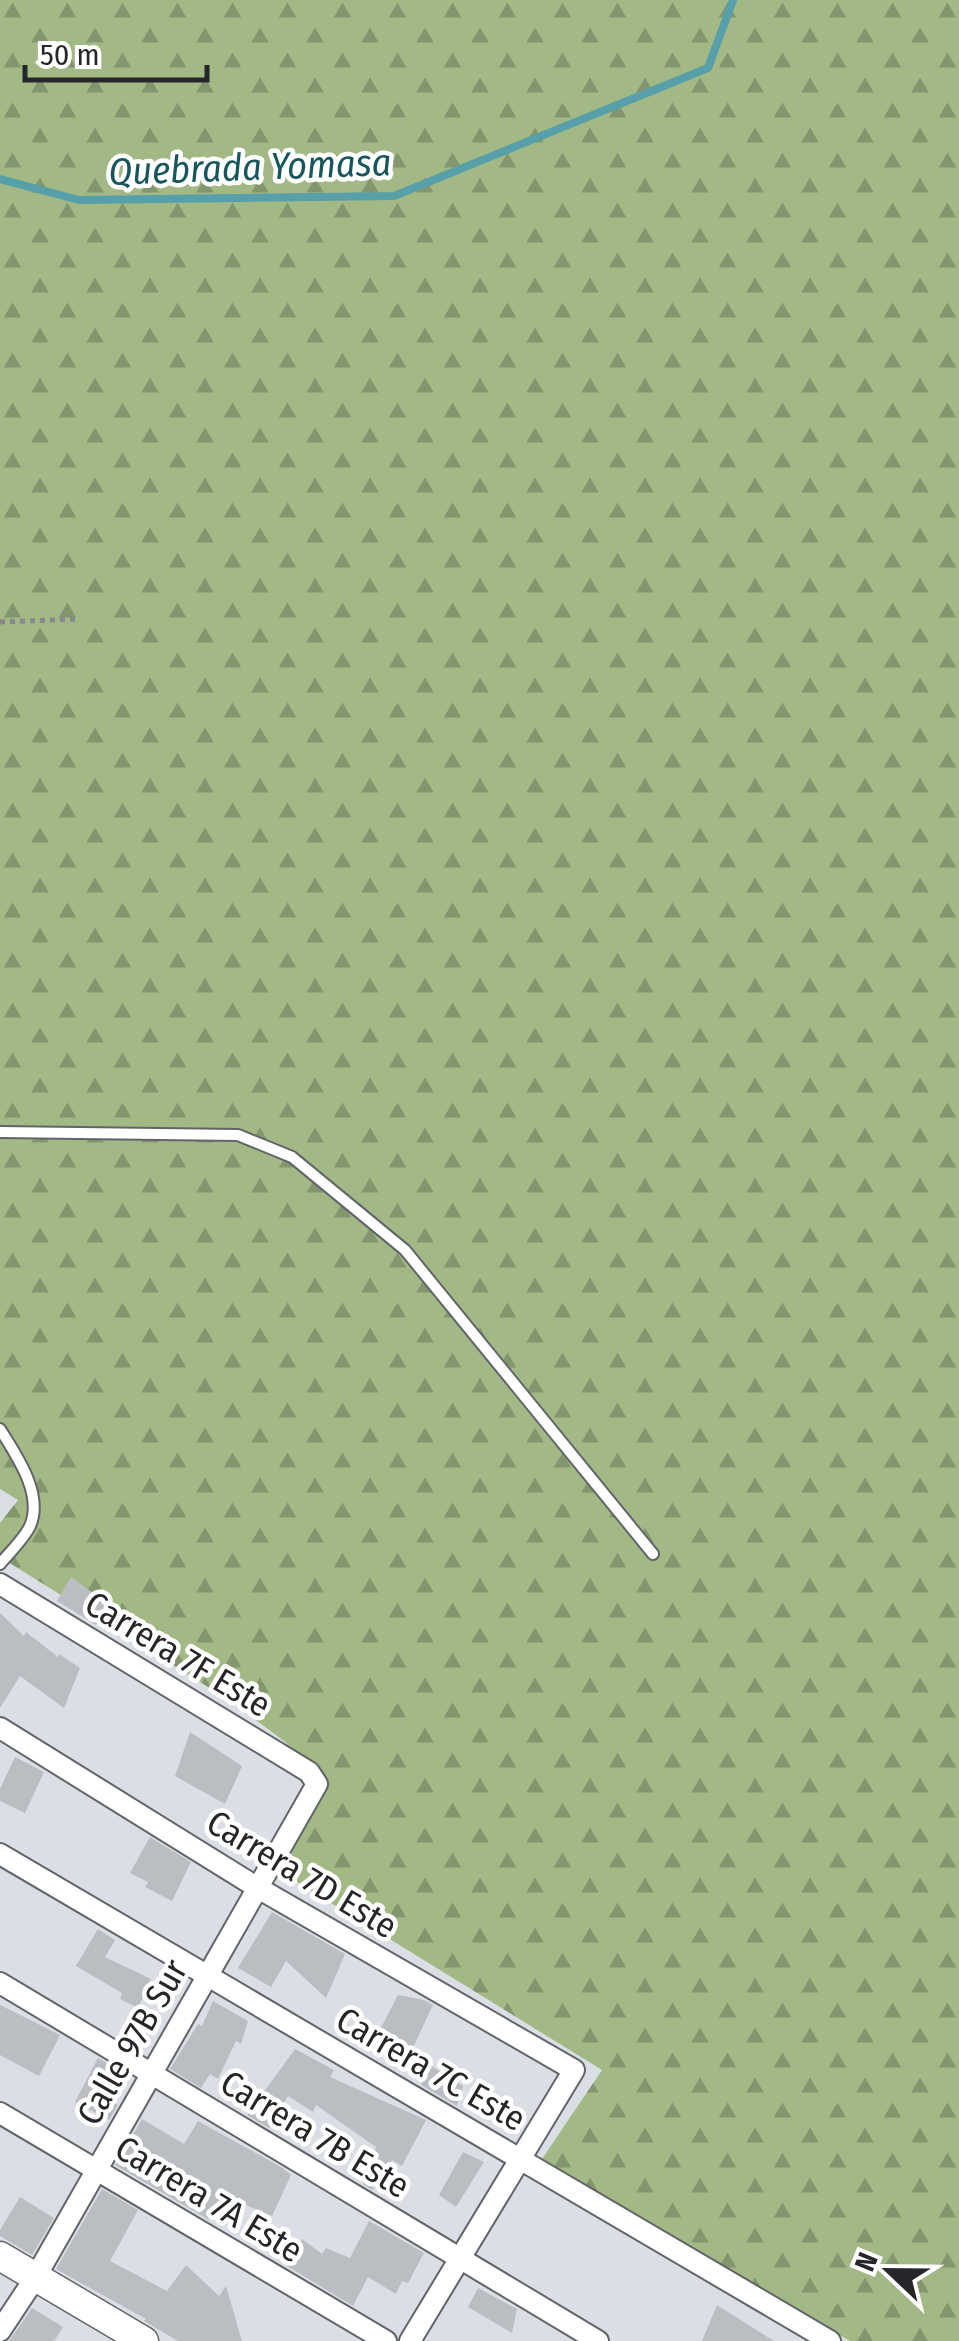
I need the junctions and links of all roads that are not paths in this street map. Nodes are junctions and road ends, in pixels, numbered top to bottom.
1 (0, 1132) edge
2 (0, 1429) edge
3 (654, 1554) dead end
4 (0, 1564) edge
5 (0, 1584) edge
6 (0, 1728) edge
7 (317, 1784) joint
8 (0, 1854) edge
9 (258, 1888) junction
10 (207, 1977) junction
11 (0, 1984) edge
12 (151, 2074) junction
13 (0, 2113) edge
14 (520, 2159) junction
15 (96, 2170) junction
16 (0, 2256) edge
17 (460, 2258) junction
18 (35, 2278) junction
19 (0, 2330) edge
20 (144, 2341) edge
21 (386, 2341) edge
22 (410, 2341) edge
23 (598, 2341) edge
24 (830, 2341) edge

1 - 3 lane
2 - 4 lane
5 - 7 street, Carrera 7F Este
6 - 9 street, Carrera 7D Este
7 - 9 street, Calle 97B Sur
8 - 10 street, Carrera 7C Este
9 - 10 street, Calle 97B Sur
9 - 14 street, Carrera 7D Este
10 - 12 street, Calle 97B Sur
10 - 14 street, Carrera 7C Este
11 - 12 street, Carrera 7B Este
12 - 15 street, Calle 97B Sur
12 - 17 street, Carrera 7B Este
13 - 15 street, Carrera 7A Este
14 - 17 street
14 - 24 street, Carrera 7C Este
15 - 18 street, Calle 97B Sur
15 - 21 street, Carrera 7A Este
16 - 18 street
17 - 22 street
17 - 23 street, Carrera 7B Este
18 - 19 street, Calle 97B Sur
18 - 20 street

